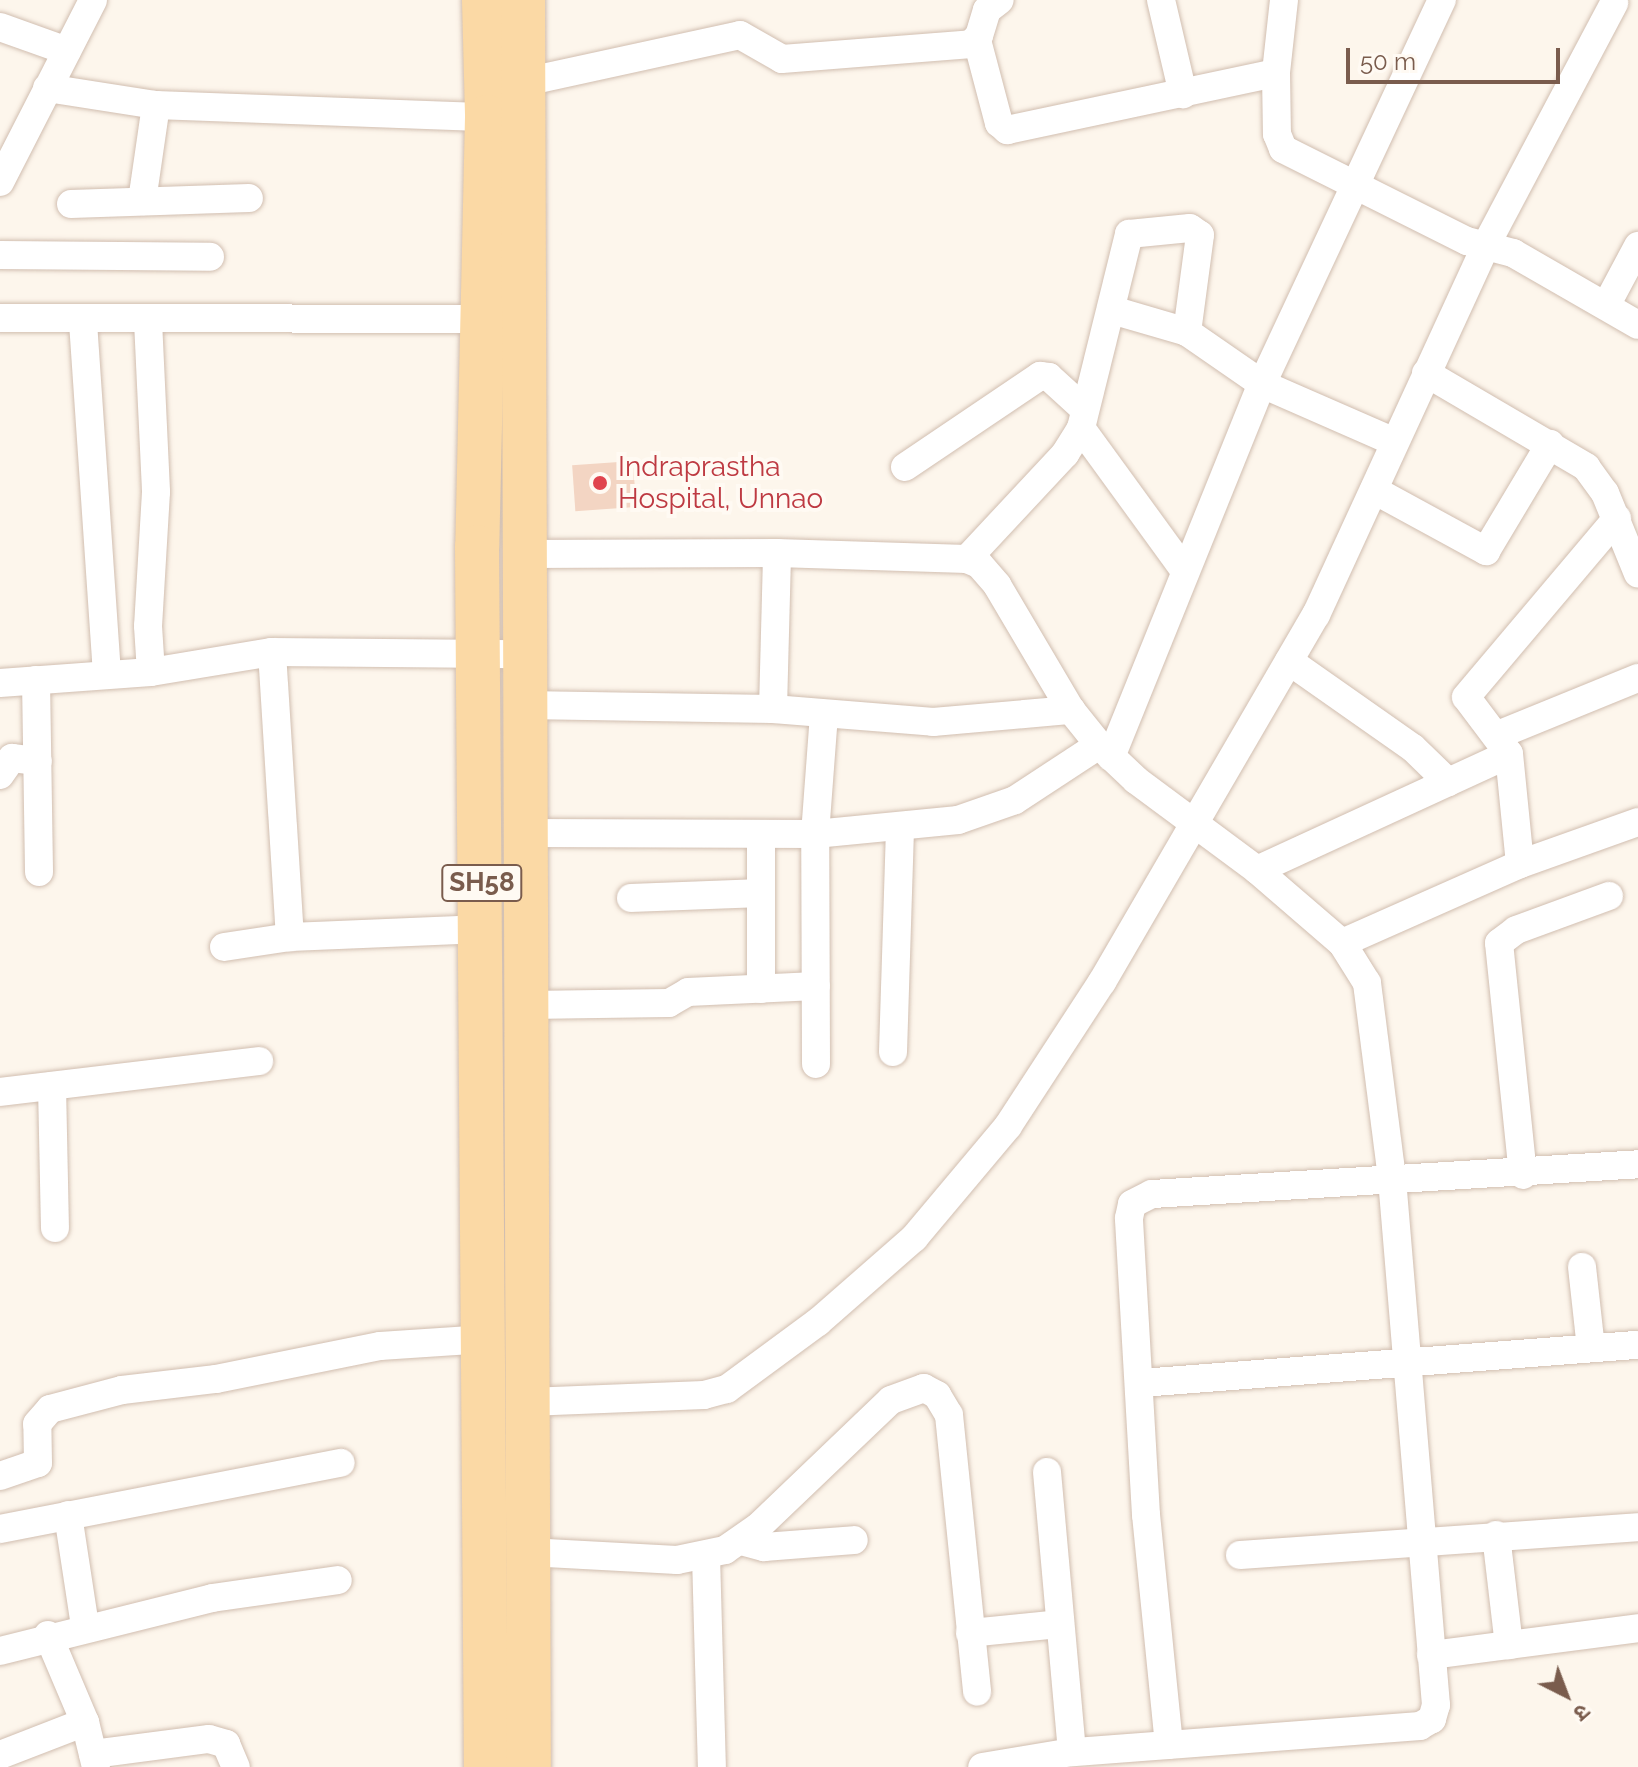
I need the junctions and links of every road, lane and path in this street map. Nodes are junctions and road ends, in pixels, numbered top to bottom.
1 (93, 0) edge
2 (484, 0) edge
3 (523, 0) edge
4 (1000, 0) edge
5 (1161, 0) edge
6 (1284, 0) edge
7 (1442, 0) edge
8 (1614, 3) dead end
9 (0, 27) edge
10 (977, 40) junction
11 (67, 51) junction
12 (1276, 73) junction
13 (520, 83) junction
14 (47, 88) junction
15 (1183, 94) junction
16 (156, 105) junction
17 (487, 117) junction
18 (0, 182) edge
19 (1353, 182) junction
20 (249, 198) dead end
21 (142, 201) junction
22 (71, 204) dead end
23 (1486, 245) junction
24 (1638, 246) edge
25 (0, 255) edge
26 (210, 257) dead end
27 (1607, 304) junction
28 (1112, 310) junction
29 (0, 318) edge
30 (483, 319) junction
31 (148, 321) junction
32 (83, 322) junction
33 (1638, 325) edge
34 (1187, 332) junction
35 (1426, 373) junction
36 (1262, 384) junction
37 (1082, 418) junction
38 (1395, 442) junction
39 (1550, 444) junction
40 (905, 467) dead end
41 (1374, 490) junction
42 (1617, 518) junction
43 (777, 553) junction
44 (524, 554) junction
45 (967, 559) junction
46 (1185, 571) junction
47 (1638, 574) edge
48 (272, 652) junction
49 (481, 653) junction
50 (525, 654) junction
51 (1289, 661) junction
52 (151, 672) junction
53 (107, 674) junction
54 (1638, 678) edge
55 (36, 680) junction
56 (0, 683) edge
57 (525, 705) junction
58 (773, 709) junction
59 (1071, 710) junction
60 (824, 714) junction
61 (1503, 744) junction
62 (1105, 751) junction
63 (38, 761) junction
64 (0, 775) edge
65 (1448, 782) junction
66 (1638, 822) edge
67 (1193, 825) junction
68 (900, 829) junction
69 (528, 833) junction
70 (761, 834) junction
71 (815, 834) junction
72 (1520, 864) junction
73 (1257, 870) junction
74 (39, 872) dead end
75 (761, 893) junction
76 (1609, 896) dead end
77 (631, 898) dead end
78 (483, 929) junction
79 (290, 937) junction
80 (1342, 943) junction
81 (224, 947) dead end
82 (816, 986) junction
83 (761, 989) junction
84 (528, 1005) junction
85 (893, 1052) dead end
86 (259, 1061) dead end
87 (816, 1064) dead end
88 (52, 1086) junction
89 (0, 1092) edge
90 (1638, 1164) edge
91 (1523, 1175) junction
92 (1392, 1179) junction
93 (55, 1228) dead end
94 (1582, 1267) dead end
95 (486, 1339) junction
96 (1638, 1345) edge
97 (1591, 1348) junction
98 (1405, 1362) junction
99 (1141, 1383) junction
100 (528, 1402) junction
101 (341, 1463) dead end
102 (1047, 1472) dead end
103 (0, 1476) edge
104 (68, 1515) junction
105 (1638, 1527) edge
106 (0, 1529) edge
107 (1496, 1535) junction
108 (1421, 1539) junction
109 (854, 1540) dead end
110 (741, 1541) junction
111 (528, 1552) junction
112 (1240, 1555) dead end
113 (706, 1556) junction
114 (338, 1580) dead end
115 (1060, 1624) junction
116 (85, 1626) junction
117 (1638, 1628) edge
118 (970, 1633) junction
119 (48, 1635) junction
120 (1509, 1645) junction
121 (0, 1651) edge
122 (1431, 1655) junction
123 (977, 1692) dead end
124 (85, 1722) junction
125 (1169, 1745) junction
126 (1072, 1752) junction
127 (0, 1755) edge
128 (95, 1761) edge
129 (236, 1767) edge
130 (486, 1767) edge
131 (529, 1767) edge
132 (712, 1767) edge
133 (982, 1767) edge

1 - 11 street
2 - 17 main road, SH58
3 - 13 main road, SH58
4 - 10 street
5 - 15 street
6 - 12 street
7 - 19 street
8 - 23 street
9 - 11 street
10 - 13 street
10 - 15 street
11 - 14 street
12 - 15 street
12 - 19 street
13 - 44 main road, SH58
14 - 16 street
14 - 18 street
16 - 17 street
16 - 21 street
17 - 30 main road, SH58
19 - 23 street
19 - 36 street
20 - 21 street
21 - 22 street
23 - 27 street
23 - 35 street
24 - 27 street
25 - 26 street
27 - 33 street
28 - 34 street
28 - 34 street
28 - 37 street
29 - 32 street
30 - 31 street
30 - 49 main road, SH58
31 - 32 street
31 - 52 street
32 - 53 street
34 - 36 street
35 - 38 street
35 - 39 street
36 - 38 street
36 - 46 street
37 - 40 street
37 - 45 street
37 - 46 street
38 - 41 street
39 - 41 street
39 - 42 street
41 - 51 street
42 - 47 street
42 - 61 street
43 - 44 street
43 - 45 street
43 - 58 street
44 - 50 main road, SH58
45 - 59 street
46 - 62 street
48 - 49 street
48 - 52 street
48 - 79 street
49 - 50 street
49 - 78 main road, SH58
50 - 57 main road, SH58
51 - 65 street
51 - 67 street
52 - 53 street
53 - 55 street
54 - 61 street
55 - 56 street
55 - 63 street
57 - 58 street
57 - 69 main road, SH58
58 - 60 street
59 - 60 street
59 - 62 street
60 - 71 street
61 - 65 street
61 - 72 street
62 - 67 street
62 - 68 street
63 - 64 street
63 - 74 street
65 - 73 street
66 - 72 street
67 - 73 street
67 - 100 street
68 - 71 street
68 - 85 street
69 - 70 street
69 - 84 main road, SH58
70 - 71 street
70 - 75 street
71 - 82 street
72 - 80 street
73 - 80 street
75 - 77 street
75 - 83 street
76 - 91 street
78 - 79 street
78 - 95 main road, SH58
79 - 81 street
80 - 92 street
82 - 83 street
82 - 87 street
83 - 84 street
84 - 100 main road, SH58
86 - 88 street
88 - 89 street
88 - 93 street
90 - 91 street
91 - 92 street
92 - 98 street
92 - 99 street
94 - 97 street
95 - 103 street
95 - 130 main road, SH58
96 - 97 street
97 - 98 street
98 - 99 street
98 - 108 street
99 - 125 street
100 - 111 main road, SH58
101 - 104 street
102 - 115 street
104 - 106 street
104 - 116 street
105 - 107 street
107 - 108 street
107 - 120 street
108 - 112 street
108 - 122 street
109 - 110 street
110 - 113 street
110 - 118 street
111 - 113 street
111 - 131 main road, SH58
113 - 132 street
114 - 116 street
115 - 118 street
115 - 126 street
116 - 119 street
117 - 120 street
118 - 123 street
119 - 121 street
119 - 124 street
120 - 122 street
122 - 125 street
124 - 127 street
124 - 128 street
125 - 126 street
126 - 133 street
128 - 129 street

